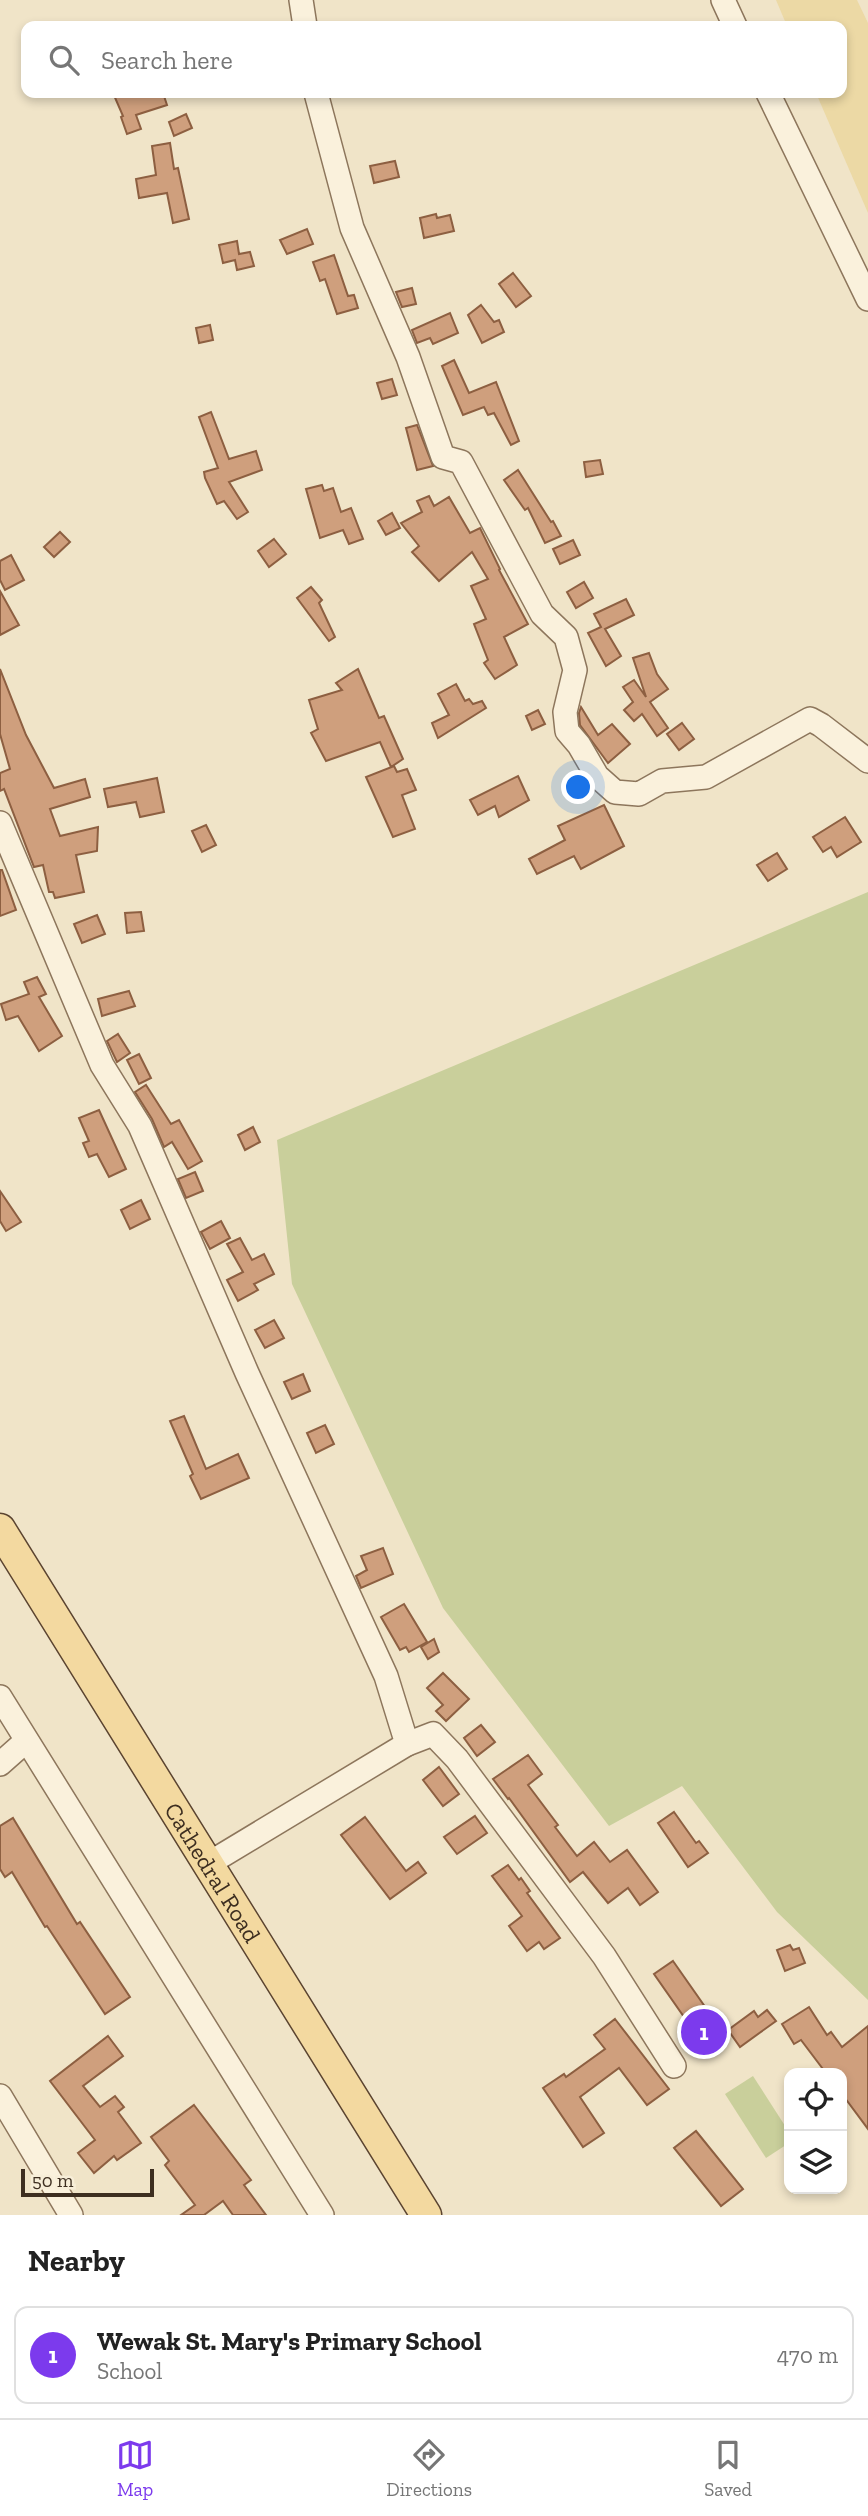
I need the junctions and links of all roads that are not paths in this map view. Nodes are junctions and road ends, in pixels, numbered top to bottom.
1 (301, 0) edge
2 (723, 0) edge
3 (304, 21) edge
4 (733, 21) edge
5 (317, 98) edge
6 (770, 98) edge
7 (868, 299) edge
8 (868, 761) edge
9 (0, 824) edge
10 (0, 1529) edge
11 (0, 1697) edge
12 (26, 1741) junction
13 (407, 1744) junction
14 (0, 1764) edge
15 (208, 1864) junction
16 (674, 2066) dead end
17 (0, 2096) edge
18 (71, 2215) edge
19 (322, 2215) edge
20 (426, 2215) edge

1 - 3 street
2 - 4 street
5 - 8 street
6 - 7 street
9 - 13 street
10 - 15 main road, Cathedral Road
11 - 12 street
12 - 14 street
12 - 19 street
13 - 15 street
13 - 16 street
15 - 20 main road, Cathedral Road
17 - 18 street

